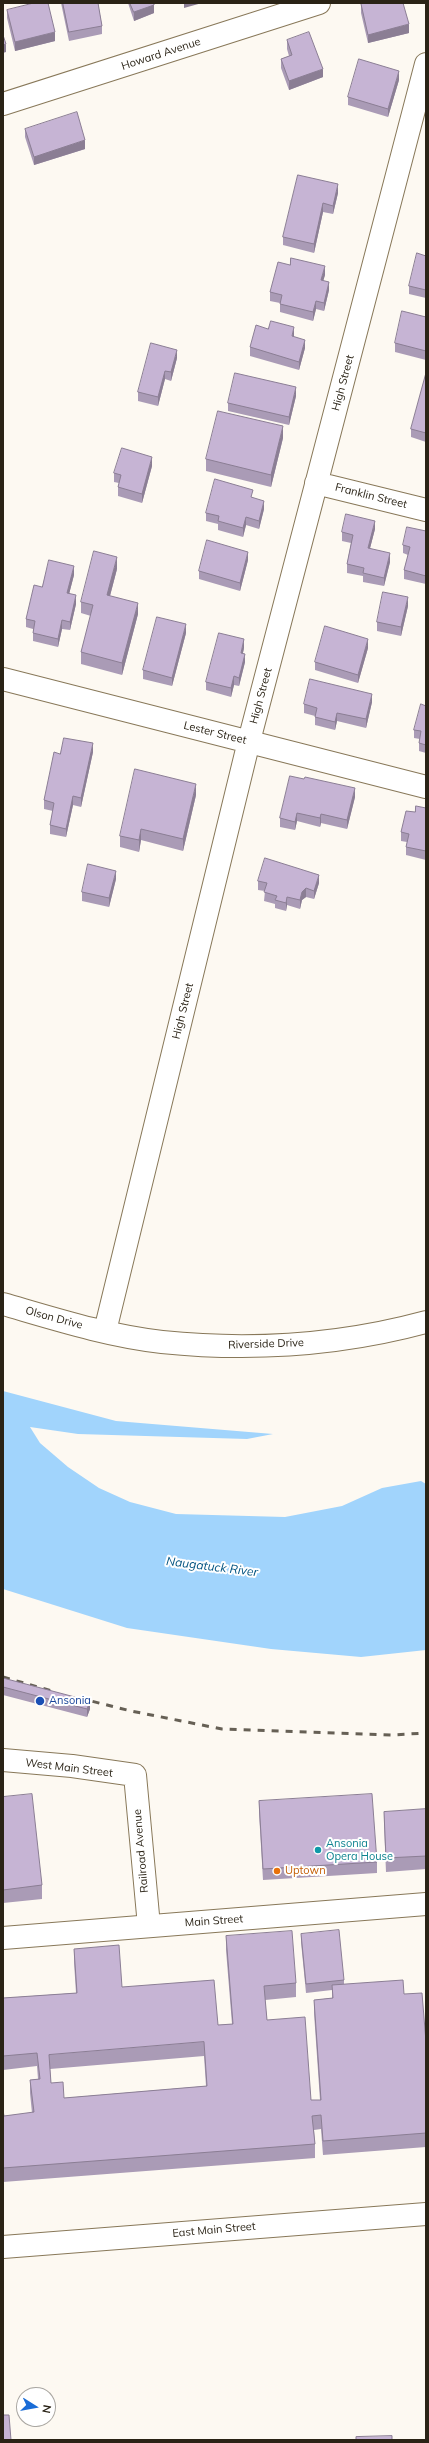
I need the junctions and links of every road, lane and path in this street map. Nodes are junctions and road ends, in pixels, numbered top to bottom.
1 (319, 3) edge
2 (426, 64) edge
3 (3, 104) edge
4 (316, 483) junction
5 (426, 510) edge
6 (3, 679) edge
7 (249, 741) junction
8 (426, 787) edge
9 (3, 1304) edge
10 (426, 1322) edge
11 (105, 1331) junction
12 (3, 1760) edge
13 (135, 1775) joint
14 (426, 1904) edge
15 (149, 1926) junction
16 (3, 1938) edge
17 (426, 2214) edge
18 (3, 2247) edge

1 - 3 street, Howard Avenue
2 - 4 street, High Street
4 - 5 street, Franklin Street
4 - 7 street, High Street
6 - 7 street, Lester Street
7 - 8 street, Lester Street
7 - 11 street, High Street
9 - 11 street, Olson Drive
10 - 11 street, Riverside Drive
12 - 13 street, West Main Street
13 - 15 street, Railroad Avenue
14 - 15 street, Main Street
15 - 16 street, Main Street
17 - 18 street, East Main Street

